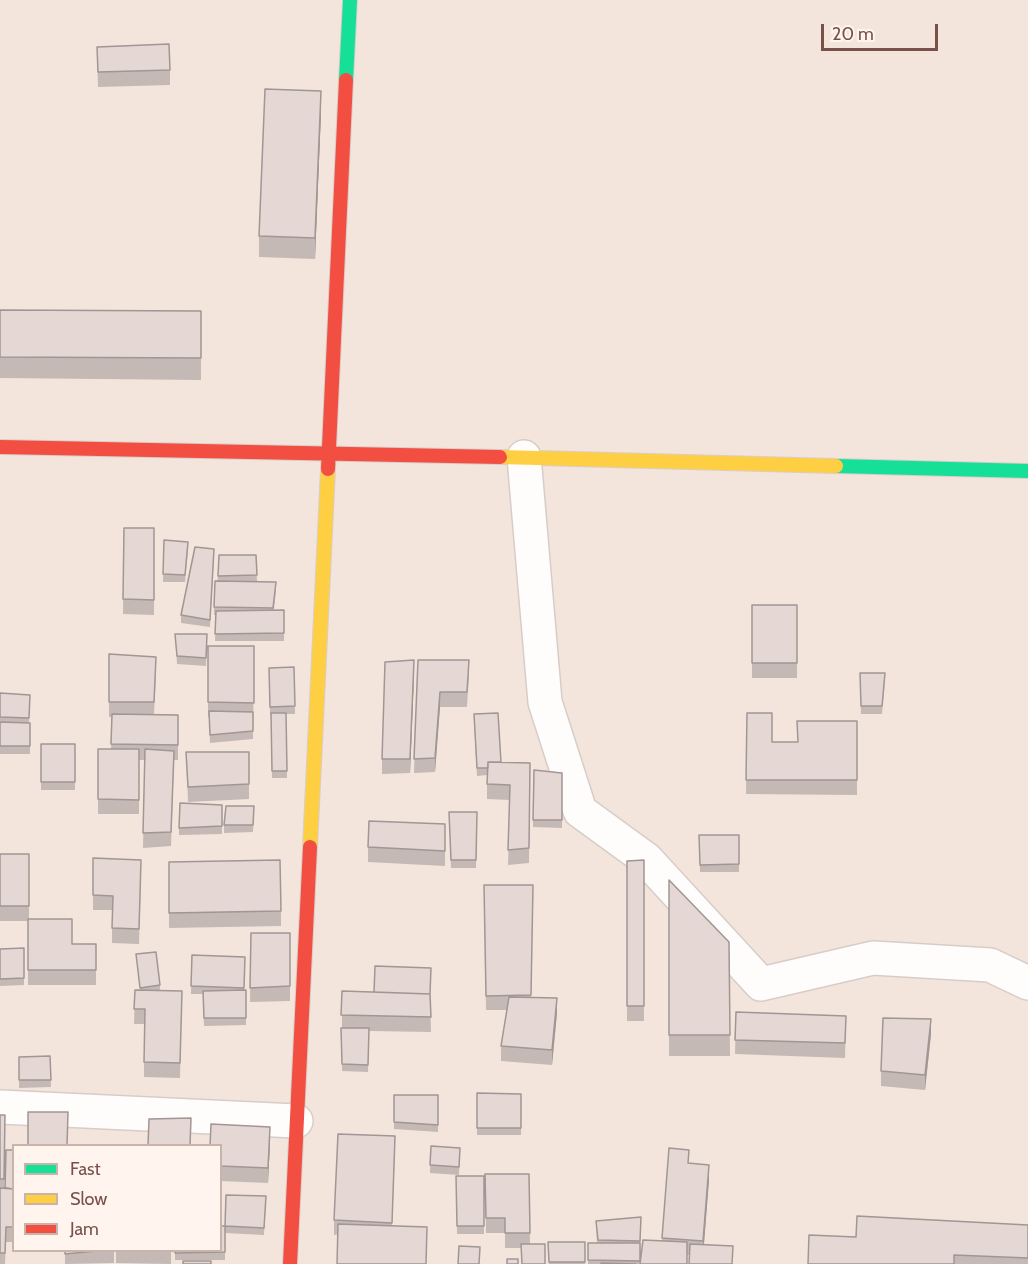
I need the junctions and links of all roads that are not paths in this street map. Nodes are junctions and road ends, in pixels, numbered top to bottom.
1 (350, 0) edge
2 (0, 447) edge
3 (328, 453) junction
4 (524, 457) junction
5 (1028, 471) edge
6 (1028, 982) edge
7 (0, 1107) edge
8 (296, 1121) junction
9 (290, 1264) edge

1 - 3 street
2 - 3 street
3 - 4 street
3 - 8 street
4 - 5 street
4 - 6 street
7 - 8 street
8 - 9 street

